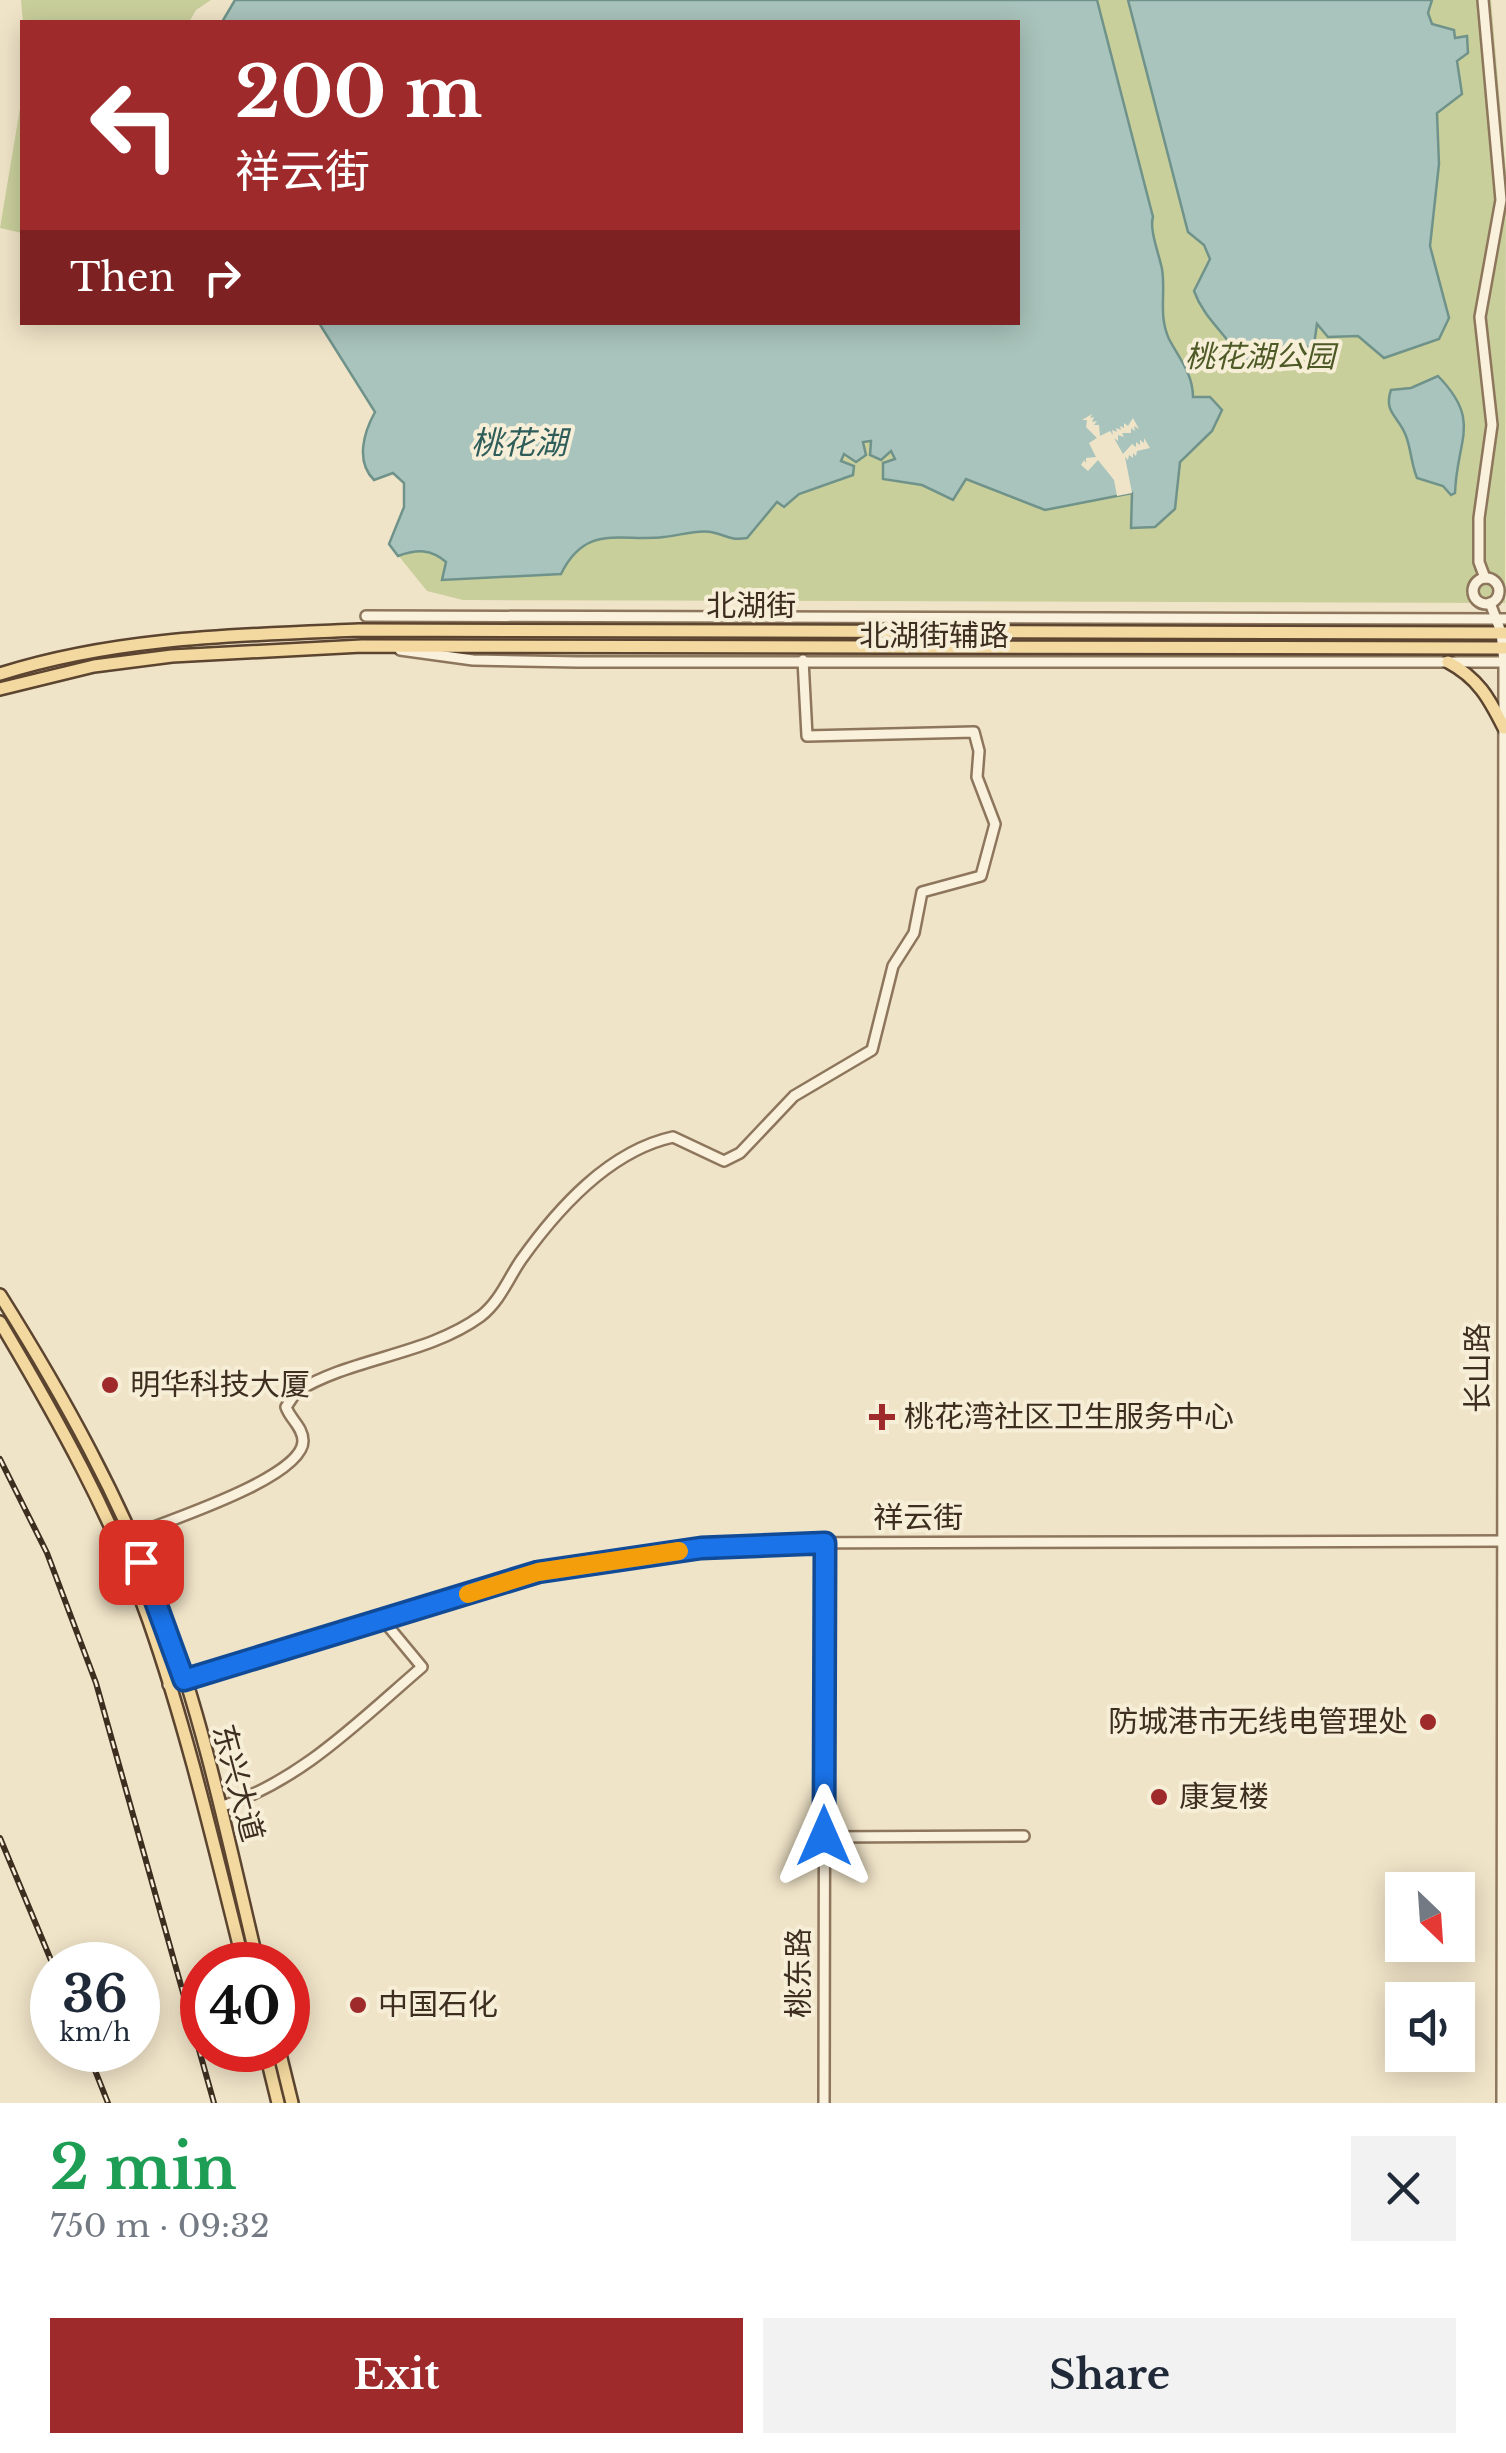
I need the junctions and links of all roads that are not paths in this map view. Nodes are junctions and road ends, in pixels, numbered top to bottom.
1 (1484, 0) edge
2 (1485, 578) junction
3 (1490, 603) junction
4 (366, 616) dead end
5 (1501, 619) edge
6 (1504, 632) edge
7 (750, 653) junction
8 (904, 654) junction
9 (1277, 655) junction
10 (1505, 655) edge
11 (803, 660) junction
12 (1448, 662) junction
13 (0, 674) edge
14 (0, 689) edge
15 (1505, 726) edge
16 (1505, 999) edge
17 (0, 1295) edge
18 (0, 1322) edge
19 (130, 1536) junction
20 (1504, 1541) edge
21 (825, 1543) junction
22 (383, 1620) junction
23 (184, 1680) junction
24 (168, 1685) junction
25 (220, 1808) junction
26 (824, 1836) junction
27 (1024, 1836) dead end
28 (238, 1942) edge
29 (252, 1942) edge
30 (270, 2072) edge
31 (284, 2072) edge
32 (278, 2103) edge
33 (292, 2103) edge
34 (824, 2103) edge
35 (1502, 2103) edge

1 - 2 street
2 - 3 street
2 - 3 street
3 - 5 street, 长山路
4 - 5 street, 北湖街辅路
5 - 6 street, 长山路
6 - 10 street, 长山路
6 - 13 main road, 北湖街
7 - 8 main road, 北湖街
7 - 11 street, 北湖街辅路
7 - 14 main road, 北湖街
8 - 9 main road, 北湖街
8 - 11 street, 北湖街辅路
9 - 10 main road, 北湖街
9 - 12 street
10 - 12 street
10 - 15 street, 长山路
11 - 19 street
12 - 15 main road
15 - 16 street, 长山路
16 - 20 street, 长山路
17 - 19 main road, 东兴大道
18 - 24 main road, 东兴大道
19 - 23 main road, 东兴大道
20 - 21 street, 祥云街
20 - 35 street, 长山路
21 - 22 street, 祥云街
21 - 26 street, 桃东路
22 - 23 street, 祥云街
22 - 25 street
23 - 24 street, 祥云街
23 - 25 main road, 东兴大道
24 - 28 main road, 东兴大道
25 - 29 main road, 东兴大道
26 - 27 street
26 - 34 street, 桃东路
30 - 32 main road
31 - 33 main road

